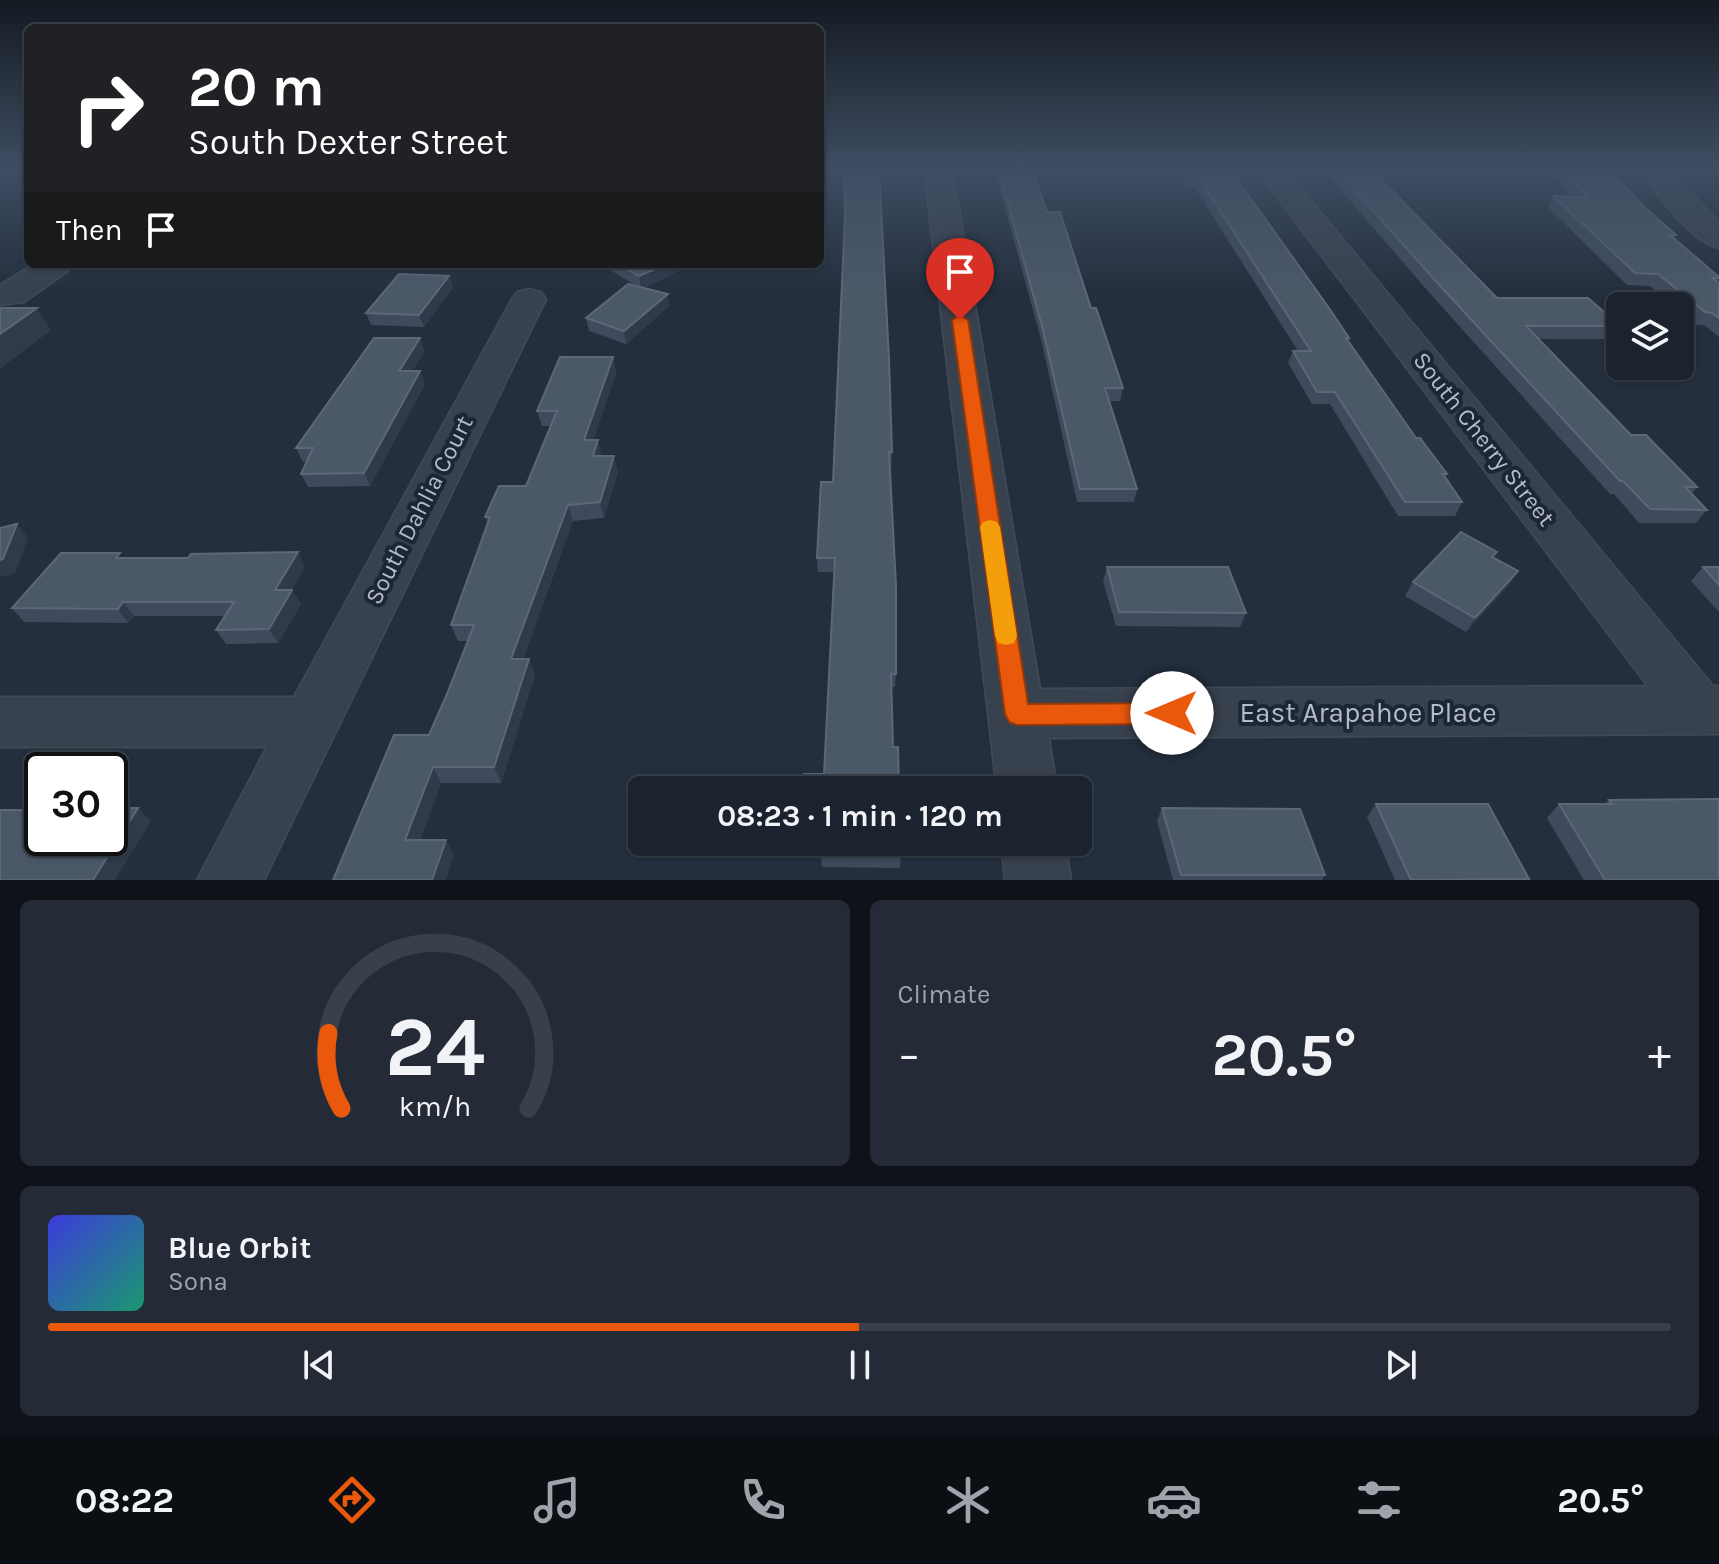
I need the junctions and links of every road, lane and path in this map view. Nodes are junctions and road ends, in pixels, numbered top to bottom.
1 (944, 209) edge
2 (1302, 209) edge
3 (1687, 209) edge
4 (1719, 239) edge
5 (50, 268) edge
6 (0, 295) edge
7 (529, 299) dead end
8 (1709, 710) edge
9 (1017, 714) junction
10 (0, 722) edge
11 (310, 722) junction
12 (1025, 776) edge
13 (1035, 856) edge
14 (230, 880) edge
15 (1038, 880) edge

1 - 9 street
2 - 8 street, South Cherry Street
3 - 4 street
5 - 6 street
7 - 11 street, South Dahlia Court
8 - 9 street, East Arapahoe Place
9 - 12 street
10 - 11 street
11 - 14 street, South Dahlia Court
13 - 15 street

